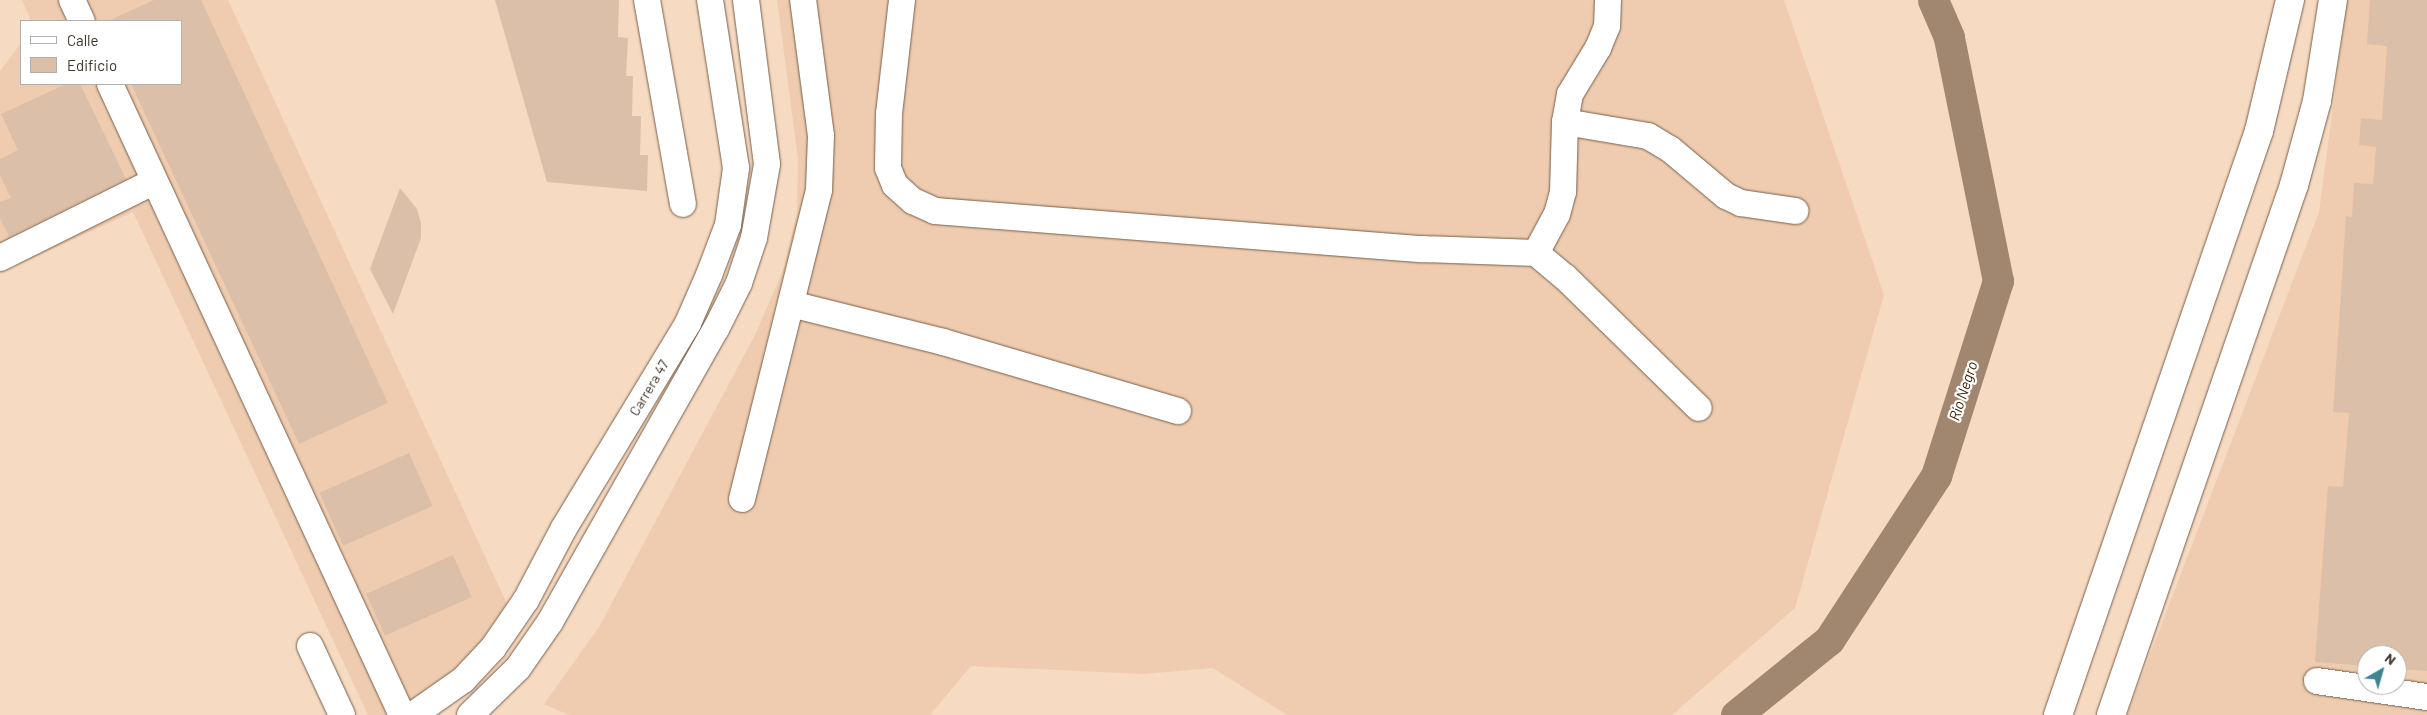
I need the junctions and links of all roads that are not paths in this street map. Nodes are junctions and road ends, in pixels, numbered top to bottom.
1 (72, 0) edge
2 (647, 0) edge
3 (710, 0) edge
4 (746, 0) edge
5 (803, 0) edge
6 (902, 0) edge
7 (1608, 0) edge
8 (2290, 0) edge
9 (2333, 0) edge
10 (82, 20) edge
11 (110, 85) edge
12 (1566, 122) junction
13 (153, 182) junction
14 (683, 204) dead end
15 (1795, 211) dead end
16 (1536, 253) junction
17 (0, 258) edge
18 (791, 304) junction
19 (1699, 408) dead end
20 (1178, 411) dead end
21 (742, 499) dead end
22 (310, 646) dead end
23 (2317, 680) dead end
24 (2427, 697) edge
25 (479, 712) edge
26 (342, 715) edge
27 (402, 715) edge
28 (413, 715) edge
29 (2058, 715) edge
30 (2111, 715) edge

1 - 10 street
2 - 14 street
3 - 28 street, Carrera 47
4 - 25 street, Carrera 47
5 - 18 street
6 - 16 street
7 - 12 street
8 - 29 main road
9 - 30 main road
11 - 13 street
12 - 15 street
12 - 16 street
13 - 17 street
13 - 27 street
16 - 19 street
18 - 20 street
18 - 21 street
22 - 26 street
23 - 24 street

